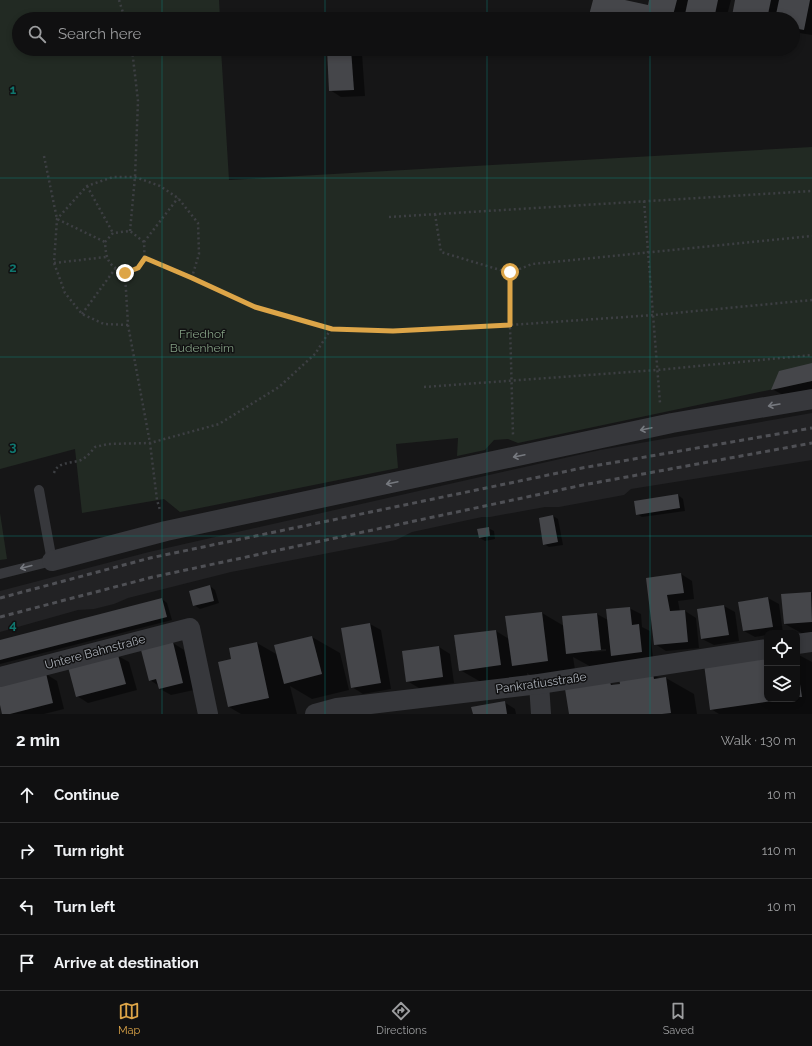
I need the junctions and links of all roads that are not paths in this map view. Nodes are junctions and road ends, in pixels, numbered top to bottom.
1 (812, 398) edge
2 (39, 490) dead end
3 (52, 561) junction
4 (0, 574) edge
5 (812, 642) edge
6 (800, 644) edge
7 (764, 649) edge
8 (0, 677) edge
9 (538, 684) junction
10 (208, 714) edge
11 (315, 714) edge
12 (541, 714) edge

1 -> 3 street
2 - 3 lane
3 -> 4 lane
5 - 6 street
7 - 9 street, Pankratiusstraße
8 - 10 street, Untere Bahnstraße
9 - 11 street, Pankratiusstraße
9 - 12 street

